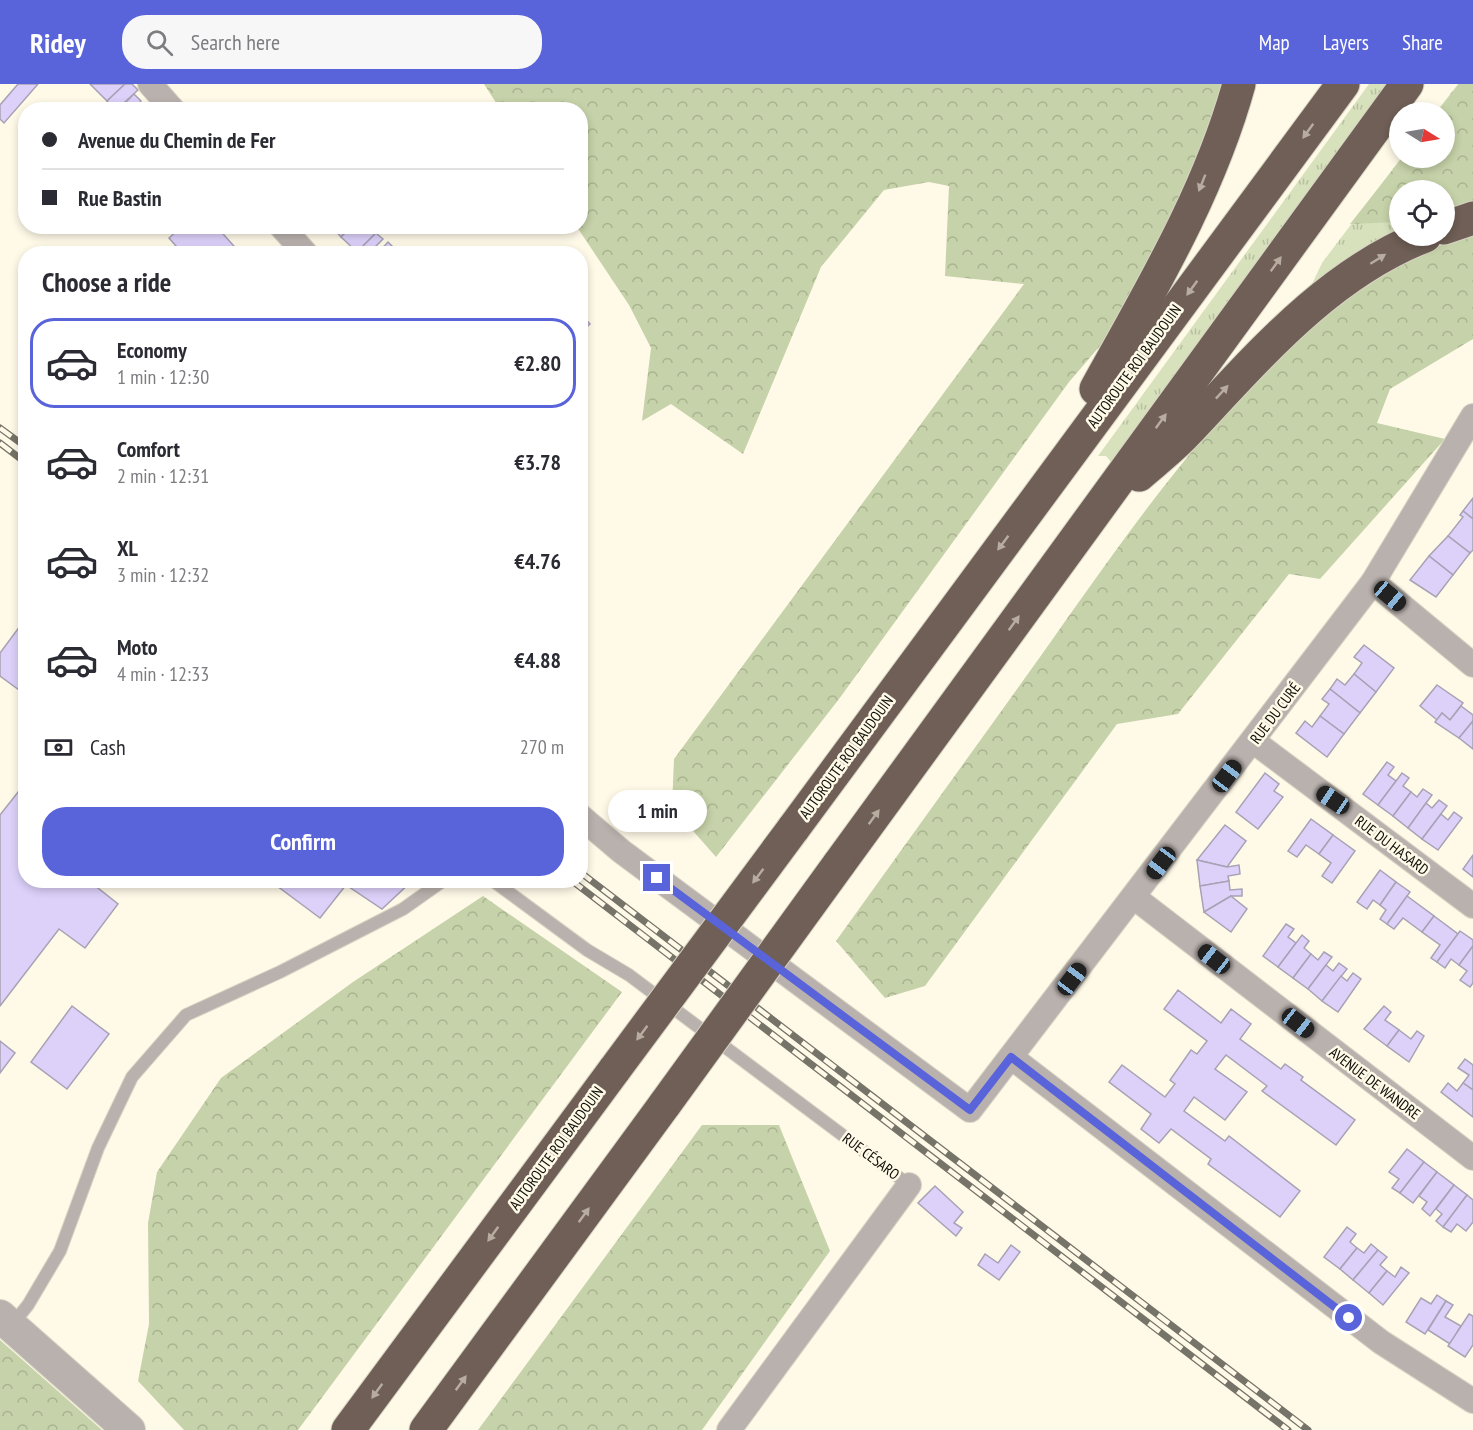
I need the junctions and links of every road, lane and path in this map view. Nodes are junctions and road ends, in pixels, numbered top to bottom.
1 (150, 84) edge
2 (1239, 84) edge
3 (1343, 84) edge
4 (1407, 84) edge
5 (166, 102) edge
6 (1473, 218) edge
7 (1455, 224) edge
8 (288, 234) edge
9 (299, 246) edge
10 (1403, 246) edge
11 (1473, 416) edge
12 (1038, 496) junction
13 (1090, 520) junction
14 (1373, 582) junction
15 (1473, 665) edge
16 (1253, 741) junction
17 (588, 823) edge
18 (433, 888) edge
19 (503, 888) edge
20 (1135, 898) junction
21 (1473, 906) edge
22 (1011, 1057) junction
23 (1473, 1158) edge
24 (909, 1185) joint
25 (5, 1321) edge
26 (1473, 1401) edge
27 (129, 1430) edge
28 (348, 1430) edge
29 (426, 1430) edge
30 (729, 1430) edge

1 - 5 street
2 -> 12 highway
3 -> 12 highway, AUTOROUTE ROI BAUDOUIN
13 -> 4 highway
6 - 7 highway
8 - 9 street
13 -> 10 highway
11 - 14 street, RUE DU CURÉ
12 -> 28 highway, AUTOROUTE ROI BAUDOUIN, bridge
29 -> 13 highway, bridge
14 - 15 street
14 - 16 street, RUE DU CURÉ
16 - 20 street, RUE DU CURÉ
16 - 21 street, RUE DU HASARD
17 - 22 street, RUE DU CURÉ
18 - 25 lane
19 - 24 lane, RUE CÉSARO
20 - 22 street, RUE DU CURÉ
20 - 23 street, AVENUE DE WANDRE
22 - 26 street
24 - 30 street, RUE CÉSARO
25 - 27 street

